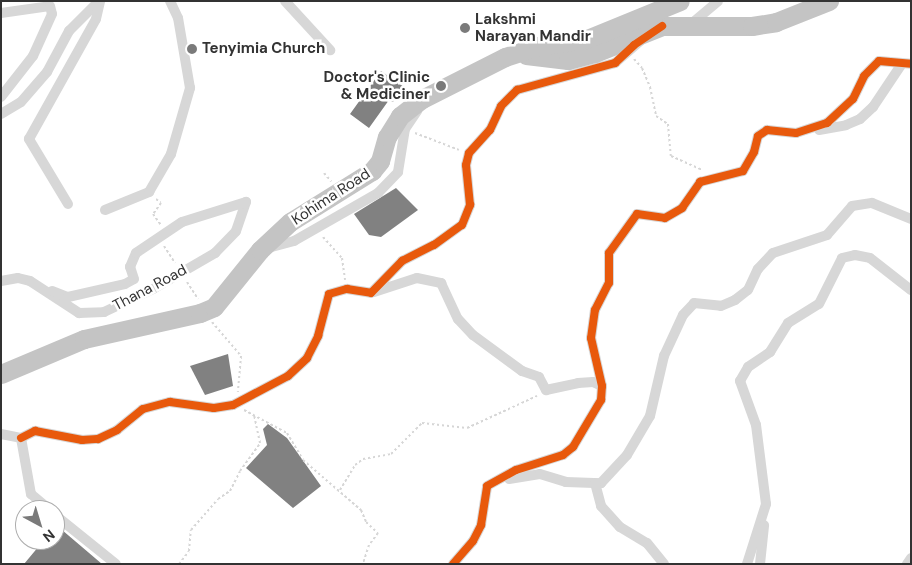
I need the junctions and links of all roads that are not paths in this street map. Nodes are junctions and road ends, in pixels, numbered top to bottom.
1 (99, 1) edge
2 (170, 1) edge
3 (285, 1) edge
4 (680, 1) edge
5 (718, 1) edge
6 (829, 1) edge
7 (1, 12) edge
8 (691, 24) junction
9 (662, 26) junction
10 (330, 50) dead end
11 (514, 54) junction
12 (906, 64) edge
13 (440, 90) junction
14 (1, 97) edge
15 (1, 114) edge
16 (796, 133) junction
17 (68, 204) dead end
18 (105, 210) dead end
19 (911, 219) edge
20 (260, 250) junction
21 (1, 281) edge
22 (30, 281) junction
23 (911, 290) edge
24 (371, 293) junction
25 (1, 374) edge
26 (602, 386) junction
27 (1, 434) edge
28 (20, 438) junction
29 (595, 483) junction
30 (487, 486) junction
31 (38, 500) edge
32 (766, 504) junction
33 (65, 523) edge
34 (911, 558) edge
35 (116, 564) edge
36 (454, 564) edge
37 (664, 564) edge
38 (747, 564) edge
39 (760, 564) edge
40 (907, 564) edge

1 - 15 street
1 - 17 street
2 - 18 street
3 - 10 street
4 - 11 highway, Kohima Road
5 - 8 street
6 - 8 highway
7 - 14 street
8 - 9 highway
9 - 11 highway
9 - 24 street
11 - 13 highway, Kohima Road
12 - 16 street
12 - 16 street
13 - 20 highway, Kohima Road
13 - 20 street
16 - 26 street
19 - 29 street
20 - 25 highway, Kohima Road
21 - 22 street
22 - 22 street, Thana Road
23 - 32 street
24 - 26 street
24 - 28 street
26 - 30 street
27 - 28 street
28 - 31 street
29 - 30 street
29 - 37 street
30 - 36 street
32 - 38 street
32 - 39 street
33 - 35 street
34 - 40 street

